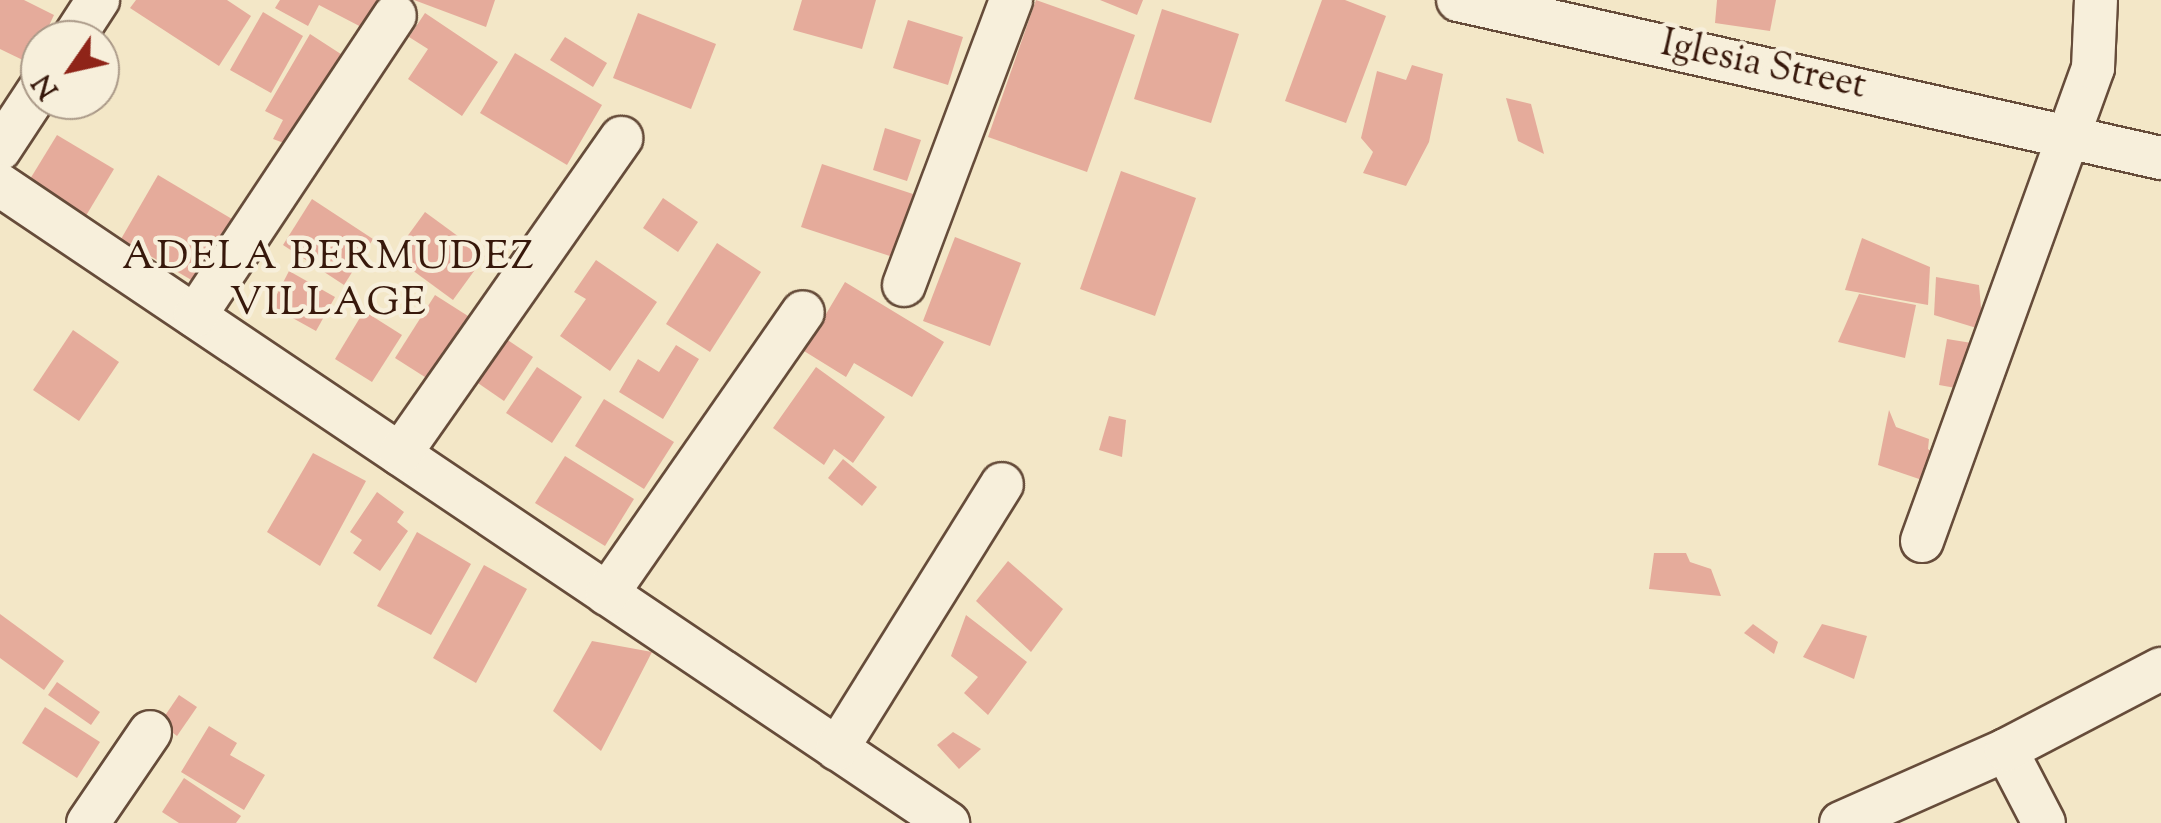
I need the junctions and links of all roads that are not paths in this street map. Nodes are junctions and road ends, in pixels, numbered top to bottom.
1 (1011, 0) edge
2 (1458, 0) edge
3 (2096, 0) edge
4 (395, 15) dead end
5 (20, 118) edge
6 (2068, 134) junction
7 (621, 138) dead end
8 (0, 149) edge
9 (2161, 158) edge
10 (0, 185) edge
11 (904, 285) dead end
12 (803, 312) dead end
13 (194, 316) junction
14 (400, 454) junction
15 (1002, 484) dead end
16 (1922, 541) dead end
17 (608, 594) junction
18 (2161, 669) edge
19 (150, 732) dead end
20 (837, 748) junction
21 (2006, 750) junction
22 (88, 823) edge
23 (948, 823) edge
24 (1841, 823) edge
25 (2044, 823) edge

1 - 11 street
2 - 6 street, Iglesia Street
3 - 6 street
4 - 13 street
5 - 8 street
6 - 9 street, Iglesia Street
6 - 16 street
7 - 14 street
10 - 13 street
12 - 17 street
13 - 14 street
14 - 17 street
15 - 20 street
17 - 20 street
18 - 21 street
19 - 22 street
20 - 23 street
21 - 24 street
21 - 25 street

